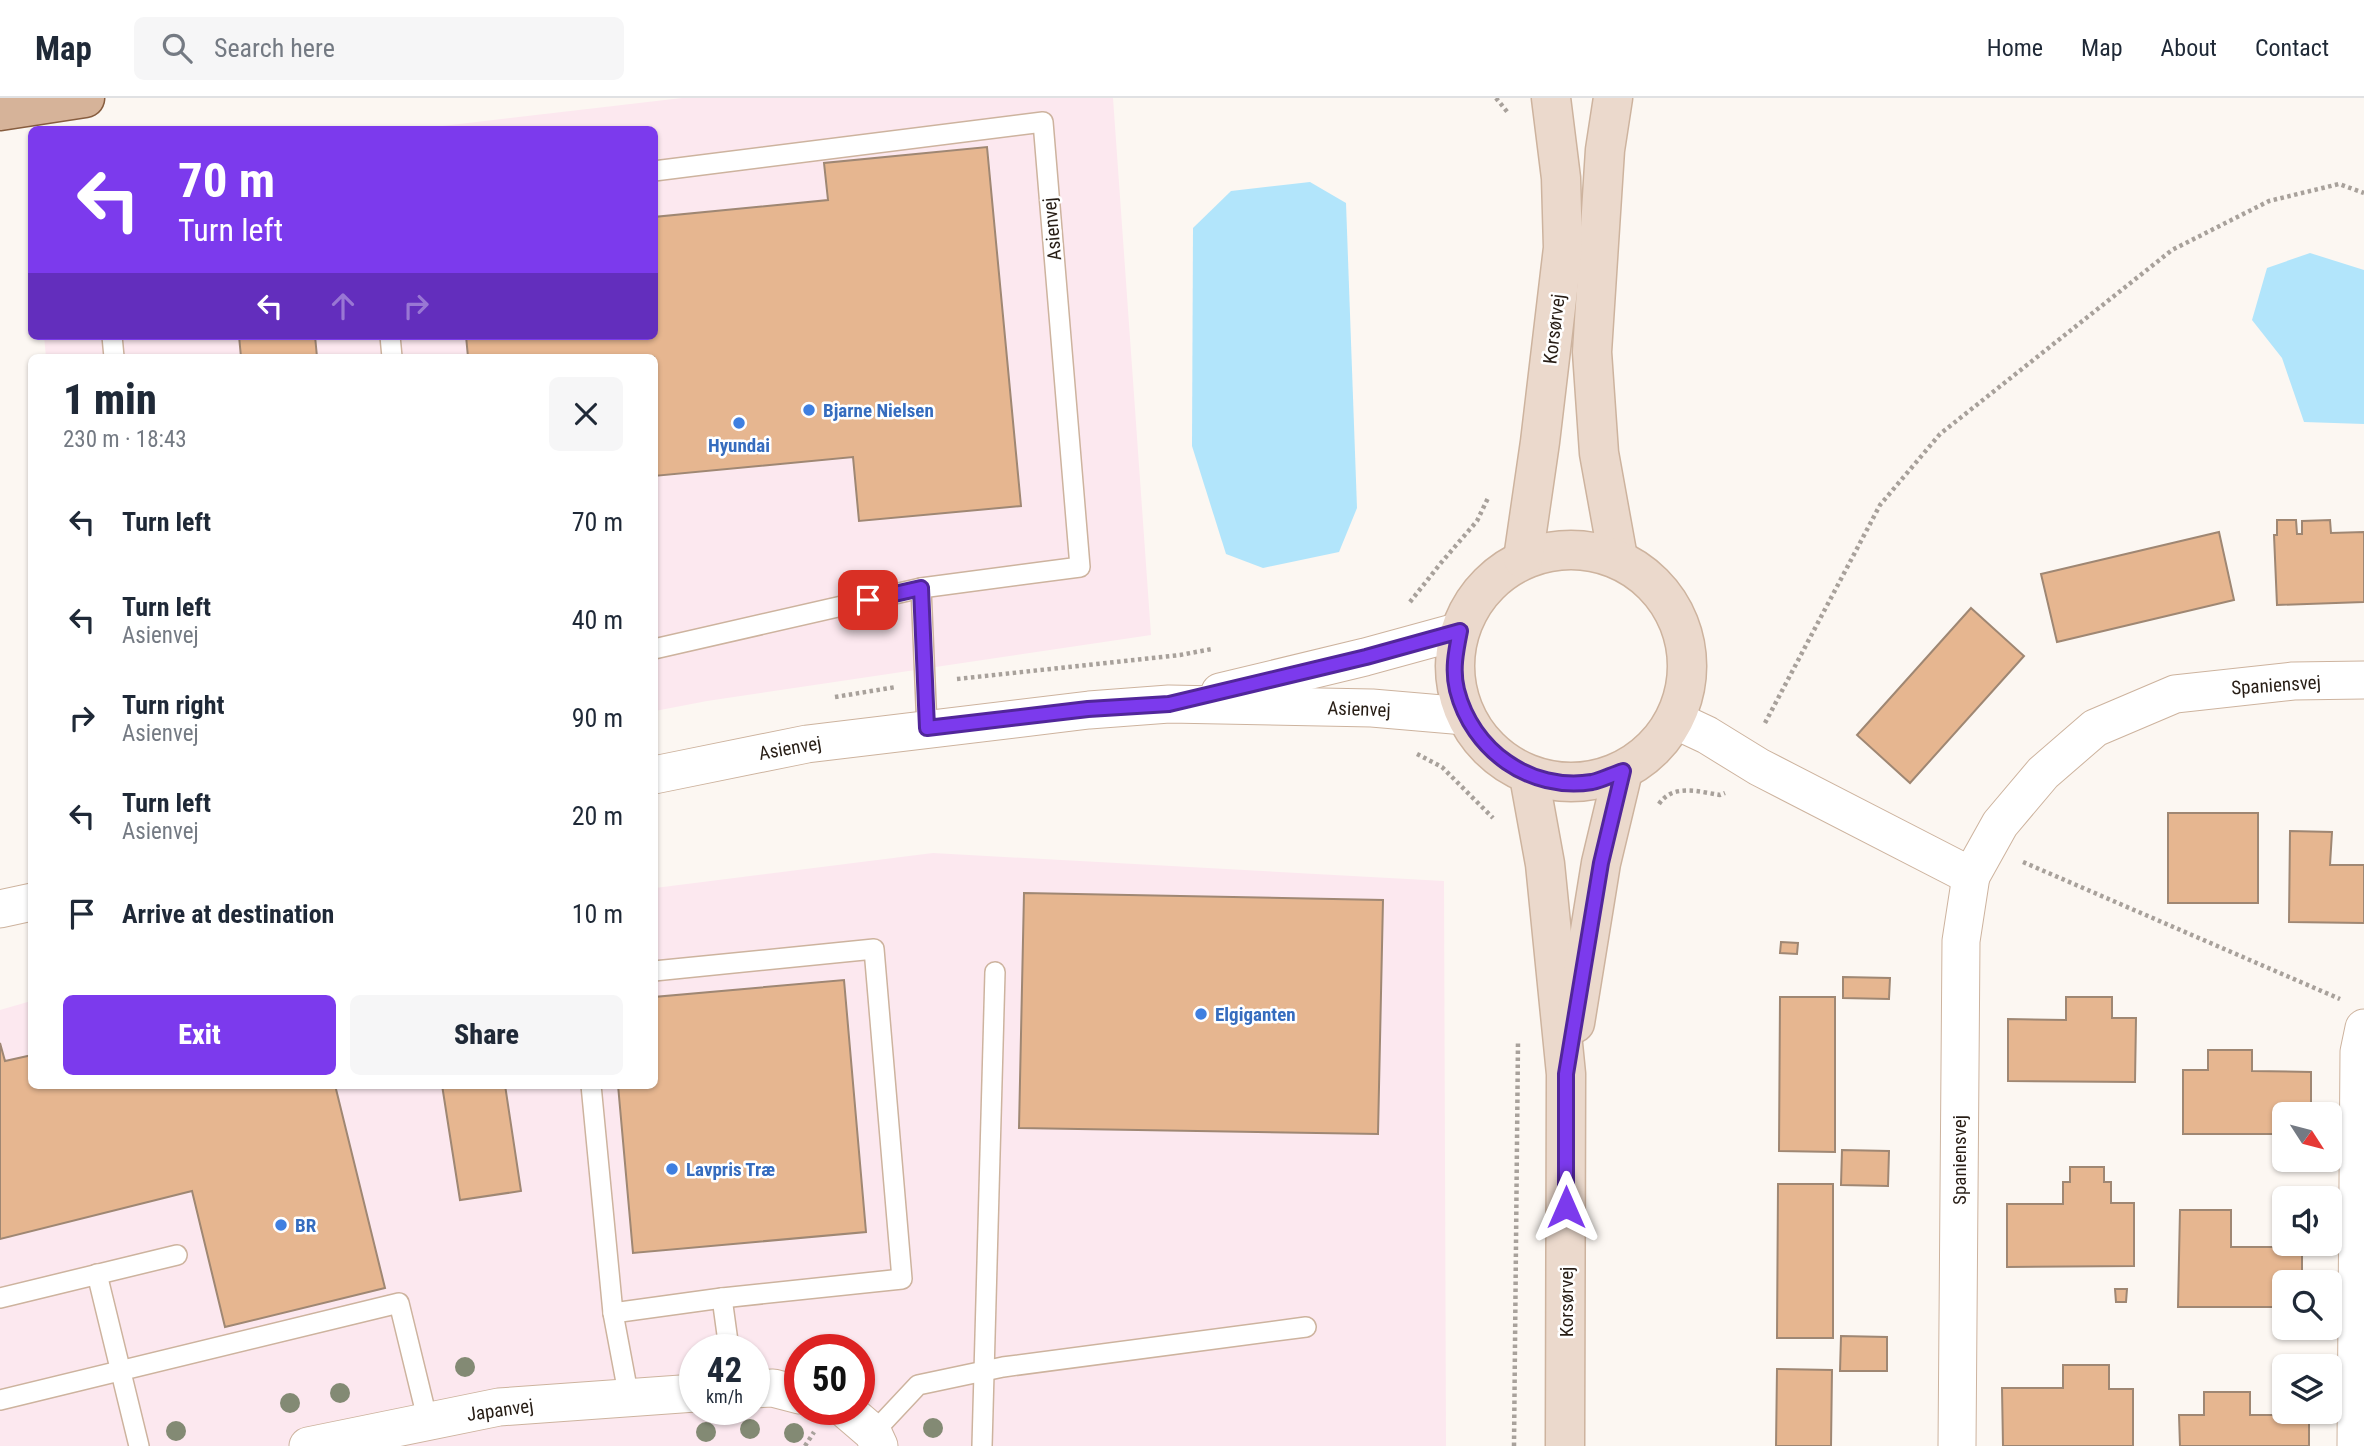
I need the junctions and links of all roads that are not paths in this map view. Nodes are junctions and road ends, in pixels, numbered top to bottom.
1 (85, 98) edge
2 (1551, 98) edge
3 (1613, 98) edge
4 (0, 111) edge
5 (658, 170) edge
6 (1618, 558) junction
7 (1523, 559) junction
8 (921, 588) junction
9 (1460, 631) junction
10 (658, 648) edge
11 (2364, 680) edge
12 (1169, 704) junction
13 (1465, 716) junction
14 (1675, 720) junction
15 (927, 728) junction
16 (1623, 771) junction
17 (658, 774) edge
18 (1529, 776) junction
19 (1979, 861) junction
20 (28, 903) edge
21 (0, 909) edge
22 (658, 971) edge
23 (995, 972) dead end
24 (2355, 1015) edge
25 (1566, 1074) junction
26 (590, 1089) edge
27 (177, 1255) dead end
28 (97, 1274) junction
29 (0, 1298) edge
30 (722, 1298) junction
31 (613, 1313) junction
32 (1306, 1327) dead end
33 (727, 1334) edge
34 (120, 1371) junction
35 (983, 1371) junction
36 (679, 1394) edge
37 (629, 1398) junction
38 (0, 1400) edge
39 (428, 1422) junction
40 (861, 1425) edge
41 (876, 1440) edge
42 (139, 1446) edge
43 (308, 1446) edge
44 (982, 1446) edge
45 (1565, 1446) edge
46 (1957, 1446) edge
47 (2356, 1446) edge

1 - 4 main road
2 - 7 main road, Korsørvej
3 - 6 main road, Korsørvej
5 - 8 lane, Asienvej
6 - 7 main road
6 - 14 main road
7 - 9 main road
8 - 10 lane, Asienvej
8 - 15 lane
9 - 12 street, Asienvej
9 - 13 main road
11 - 19 street, Spaniensvej
12 - 13 street, Asienvej
12 - 15 street, Asienvej
13 - 18 main road
14 - 16 main road
14 - 19 street
15 - 17 street, Asienvej
16 - 18 main road
16 - 25 main road, Korsørvej
18 - 25 main road, Korsørvej
19 - 46 street, Spaniensvej
20 - 21 street
22 - 30 lane
23 - 35 lane
24 - 47 street
25 - 45 main road, Korsørvej
26 - 31 lane
27 - 28 lane
28 - 29 lane
28 - 34 lane
30 - 31 lane
30 - 33 lane
31 - 37 lane
32 - 35 lane
34 - 38 lane
34 - 39 lane
34 - 42 lane
35 - 41 lane
35 - 44 lane
36 - 37 street, Japanvej
37 - 39 street, Japanvej
39 - 43 street, Japanvej
40 - 41 street

